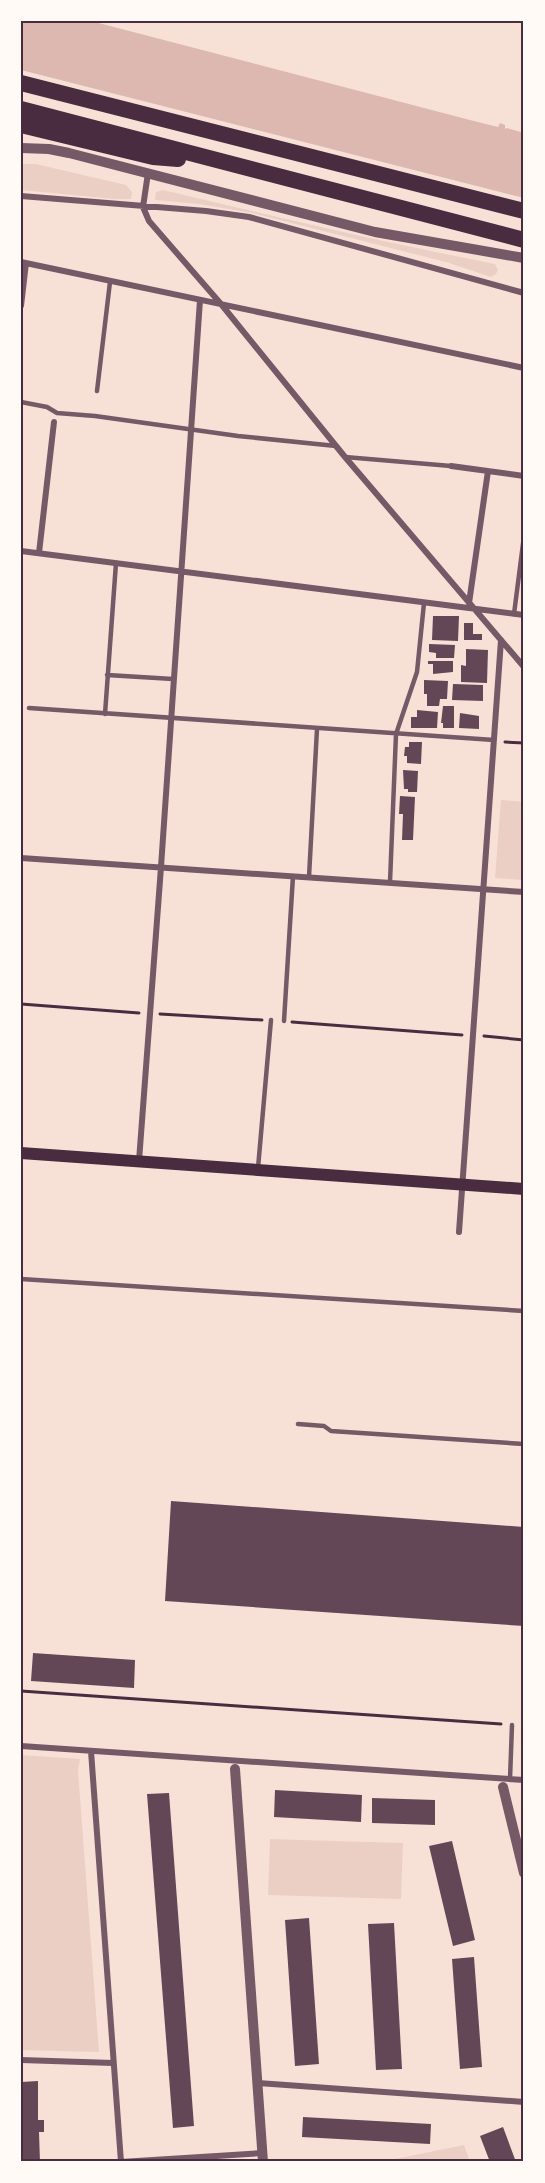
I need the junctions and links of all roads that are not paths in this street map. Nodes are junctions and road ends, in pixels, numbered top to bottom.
1 (21, 83) edge
2 (21, 109) edge
3 (21, 125) edge
4 (21, 148) edge
5 (230, 165) junction
6 (148, 173) junction
7 (21, 196) edge
8 (143, 207) junction
9 (524, 211) edge
10 (524, 240) edge
11 (524, 258) edge
12 (24, 263) edge
13 (110, 282) junction
14 (524, 293) edge
15 (200, 300) junction
16 (221, 304) junction
17 (21, 306) edge
18 (524, 368) edge
19 (97, 391) dead end
20 (21, 402) edge
21 (57, 413) junction
22 (54, 422) joint
23 (191, 430) junction
24 (336, 446) junction
25 (345, 457) junction
26 (451, 466) joint
27 (488, 471) junction
28 (524, 476) edge
29 (524, 536) edge
30 (21, 551) edge
31 (39, 553) junction
32 (116, 563) junction
33 (182, 571) junction
34 (424, 603) junction
35 (470, 603) junction
36 (475, 609) junction
37 (514, 614) junction
38 (524, 615) edge
39 (501, 640) junction
40 (524, 667) edge
41 (107, 675) junction
42 (173, 679) junction
43 (29, 708) dead end
44 (105, 714) junction
45 (171, 719) junction
46 (317, 729) junction
47 (396, 734) junction
48 (494, 740) junction
49 (21, 858) edge
50 (161, 867) junction
51 (293, 876) junction
52 (309, 877) junction
53 (390, 882) junction
54 (484, 889) junction
55 (524, 892) edge
56 (271, 1020) dead end
57 (284, 1021) dead end
58 (21, 1154) edge
59 (139, 1162) junction
60 (258, 1171) junction
61 (461, 1185) junction
62 (524, 1189) edge
63 (459, 1232) dead end
64 (21, 1279) edge
65 (524, 1311) edge
66 (298, 1424) dead end
67 (524, 1444) edge
68 (512, 1725) road end
69 (21, 1746) edge
70 (91, 1751) junction
71 (234, 1765) junction
72 (524, 1780) edge
73 (505, 1781) junction
74 (524, 1873) edge
75 (21, 2060) edge
76 (113, 2063) junction
77 (258, 2083) junction
78 (524, 2102) edge
79 (263, 2158) edge
80 (121, 2162) edge

1 - 9 highway
2 - 5 highway
3 - 5 highway
4 - 6 street
5 - 10 highway
6 - 8 street
6 - 11 street
7 - 8 street
8 - 14 street
8 - 16 street
12 - 13 street
12 - 17 street
13 - 15 street
13 - 19 lane
15 - 16 street
15 - 23 street
16 - 18 street
16 - 24 street
20 - 21 lane
21 - 22 lane
21 - 23 lane
22 - 31 street
23 - 24 lane
23 - 33 street
24 - 25 street
25 - 26 lane
25 - 35 street
26 - 27 street
27 - 28 street
27 - 35 street
29 - 37 lane
30 - 31 street
31 - 32 street
32 - 33 street
32 - 41 lane
33 - 34 street
33 - 42 street
34 - 36 street
34 - 47 lane
35 - 36 street
36 - 37 street
36 - 39 street
37 - 38 street
39 - 40 street
39 - 48 street
41 - 42 lane
41 - 44 lane
42 - 45 street
43 - 44 lane
44 - 45 lane
45 - 46 lane
45 - 50 street
46 - 47 lane
46 - 52 lane
47 - 48 lane
47 - 53 lane
48 - 54 street
49 - 50 street
50 - 51 street
50 - 59 street
51 - 52 street
51 - 57 lane
52 - 53 street
53 - 54 street
54 - 55 street
54 - 61 street
56 - 60 lane
58 - 59 main road
59 - 60 main road
60 - 61 main road
61 - 62 main road
61 - 63 street
64 - 65 lane
66 - 67 lane
68 - 73 lane
69 - 70 street
70 - 71 street
70 - 76 street
71 - 73 street
71 - 77 street
72 - 73 street
73 - 74 street
75 - 76 street
76 - 80 street
77 - 78 street
77 - 79 street
79 - 80 street

